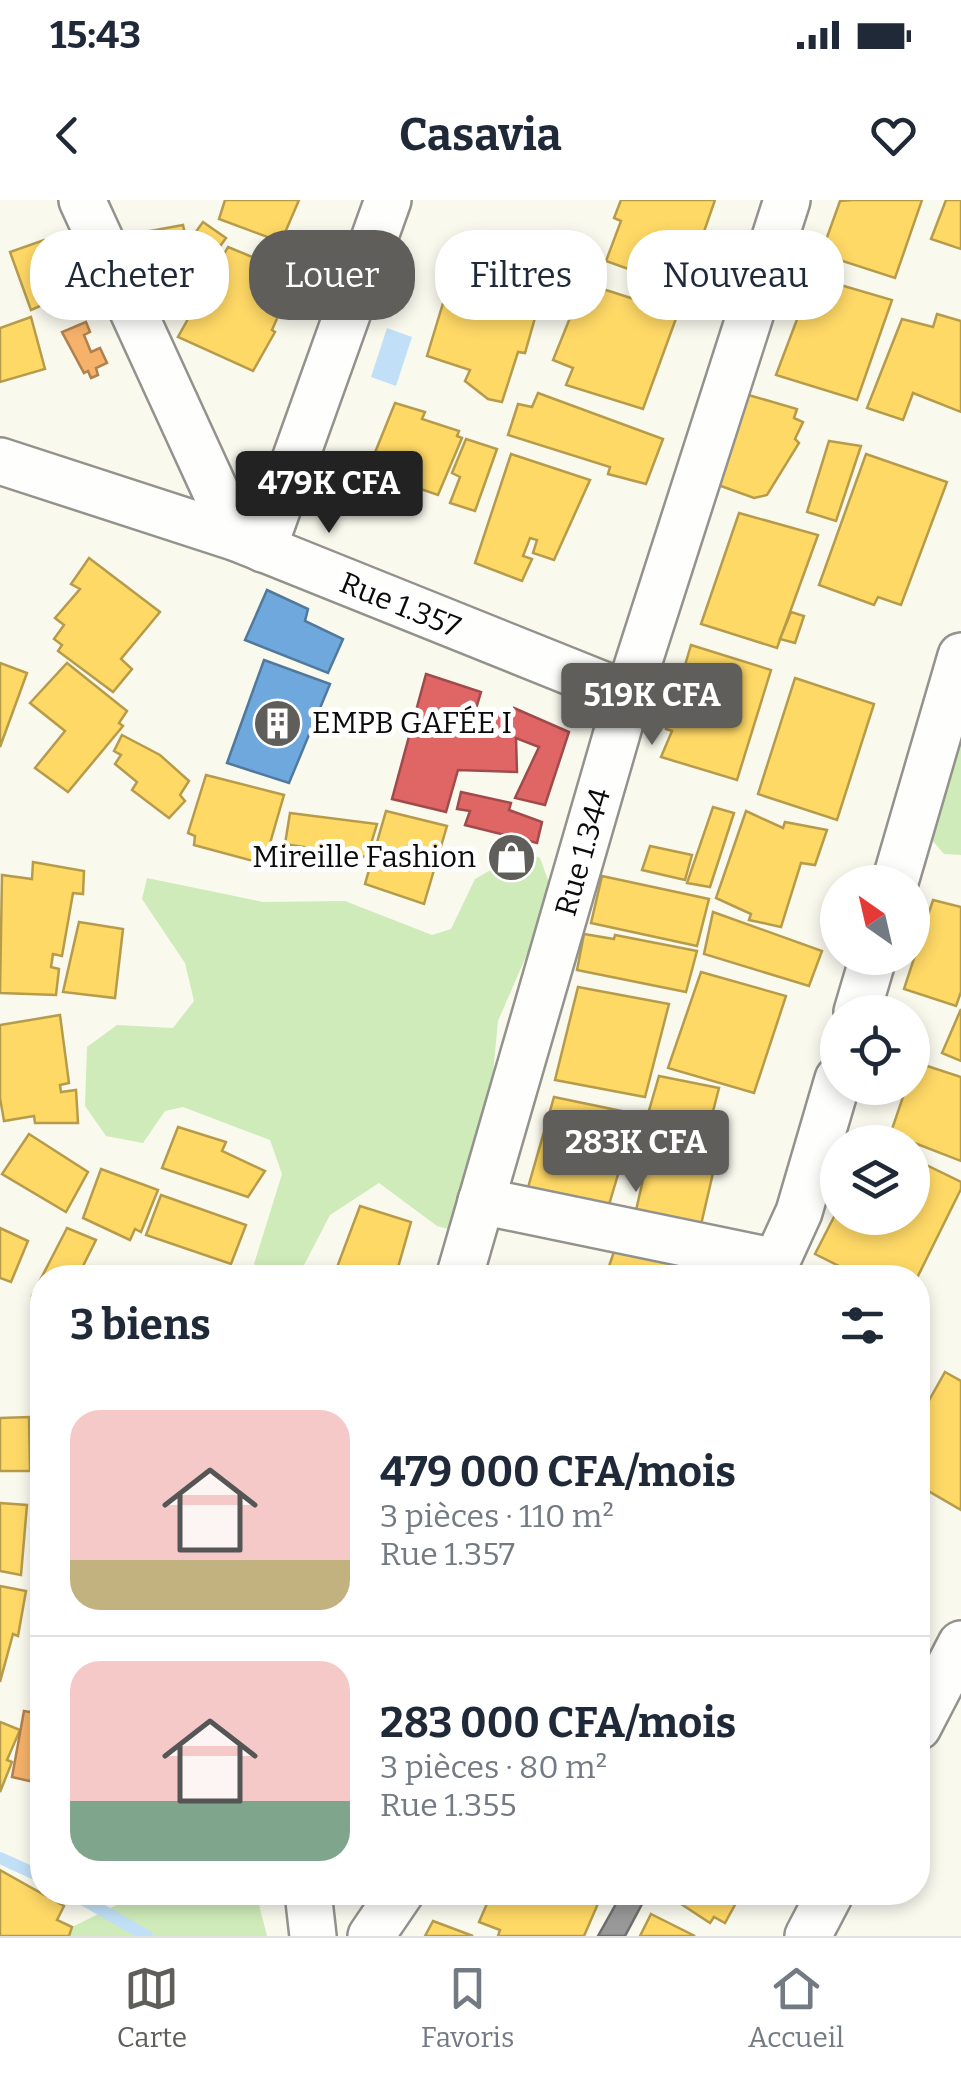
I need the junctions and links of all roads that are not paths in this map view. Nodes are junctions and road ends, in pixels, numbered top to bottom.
1 (82, 200) edge
2 (388, 200) edge
3 (787, 200) edge
4 (0, 461) edge
5 (250, 544) junction
6 (961, 656) edge
7 (628, 695) junction
8 (900, 865) edge
9 (830, 1105) edge
10 (481, 1202) junction
11 (463, 1265) edge
12 (752, 1265) edge
13 (775, 1265) edge
14 (961, 1644) edge
15 (930, 1704) edge
16 (309, 1905) edge
17 (392, 1905) edge
18 (824, 1905) edge
19 (313, 1936) edge
20 (371, 1936) edge
21 (808, 1936) edge

1 - 5 street
2 - 5 street
3 - 7 street, Rue 1.344
4 - 5 street, Rue 1.357
5 - 7 street, Rue 1.357
6 - 8 street
7 - 10 street, Rue 1.344
9 - 13 street
10 - 11 street, Rue 1.344
10 - 12 street
14 - 15 street
16 - 19 street
17 - 20 street
18 - 21 street

